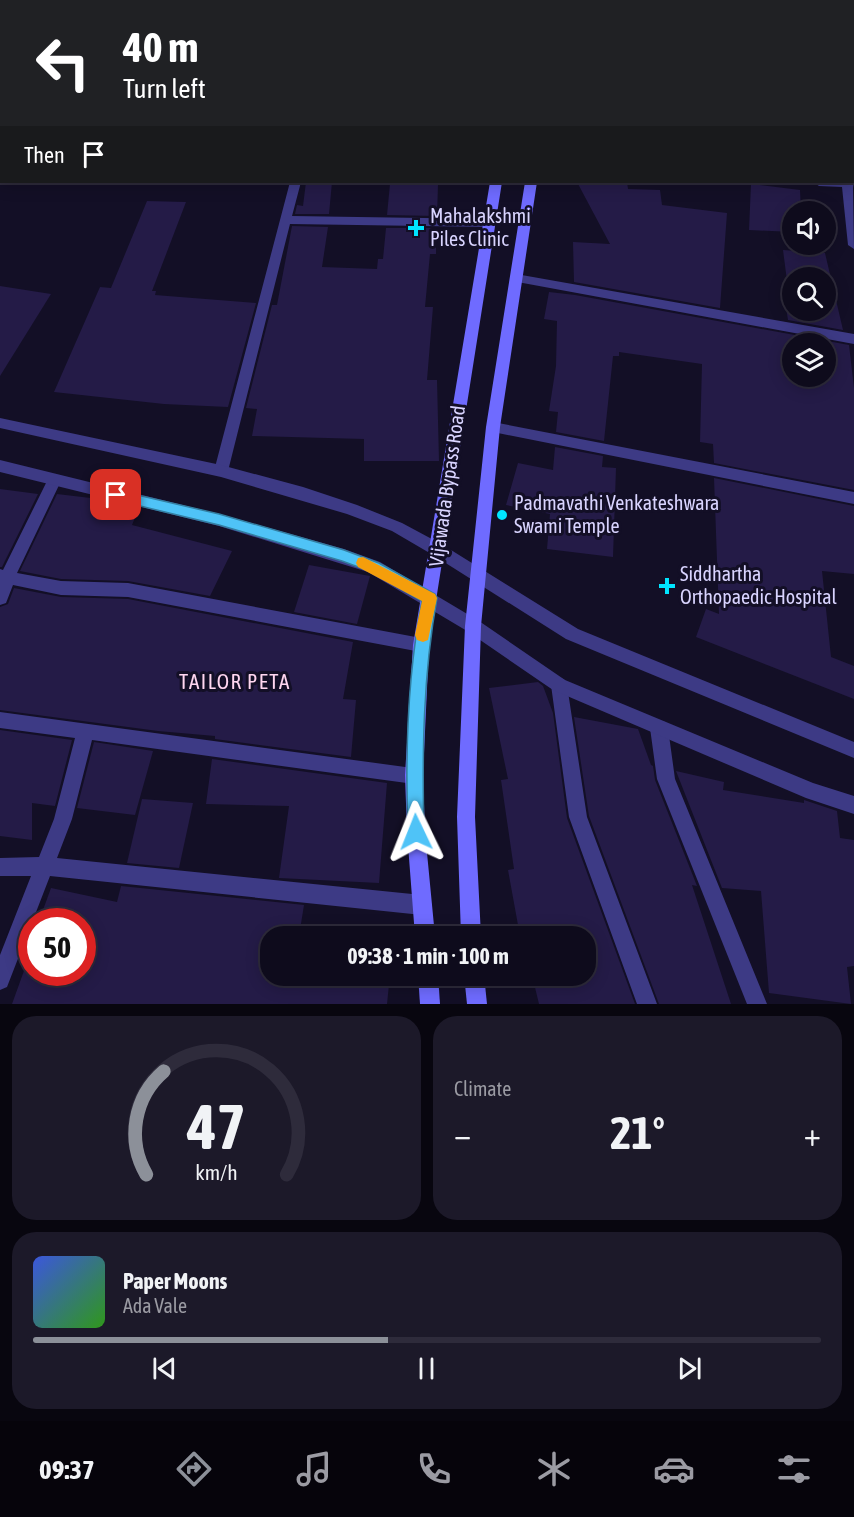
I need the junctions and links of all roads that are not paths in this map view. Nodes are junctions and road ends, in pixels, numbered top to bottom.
1 (295, 183) edge
2 (496, 183) edge
3 (531, 183) edge
4 (834, 183) edge
5 (850, 184) edge
6 (285, 220) junction
7 (490, 224) junction
8 (854, 245) edge
9 (516, 279) junction
10 (854, 339) edge
11 (0, 423) edge
12 (493, 427) junction
13 (0, 466) edge
14 (221, 471) junction
15 (54, 481) junction
16 (854, 498) edge
17 (438, 550) junction
18 (4, 576) edge
19 (478, 577) junction
20 (0, 598) edge
21 (430, 598) junction
22 (473, 626) junction
23 (421, 645) junction
24 (559, 685) junction
25 (0, 720) edge
26 (659, 728) junction
27 (85, 733) junction
28 (854, 750) edge
29 (414, 775) junction
30 (854, 804) edge
31 (43, 866) junction
32 (0, 867) edge
33 (422, 905) junction
34 (424, 926) edge
35 (471, 926) edge
36 (0, 980) edge
37 (429, 986) edge
38 (475, 986) edge
39 (430, 1004) edge
40 (477, 1004) edge
41 (647, 1004) edge
42 (758, 1004) edge

1 - 6 street
2 - 7 main road, Vijawada Bypass Road
3 - 9 main road, Vijawada Bypass Road
4 - 5 street
5 - 8 street
6 - 7 street
6 - 14 street
7 - 17 main road, Vijawada Bypass Road
9 - 10 street
9 - 12 main road, Vijawada Bypass Road
11 - 14 street
12 - 16 street
12 - 19 main road, Vijawada Bypass Road
13 - 15 street
14 - 17 street
15 - 18 street
15 - 21 street
17 - 19 street
17 - 21 main road, Vijawada Bypass Road
18 - 20 street
18 - 23 street
19 - 22 main road, Vijawada Bypass Road
19 - 28 street
21 - 22 street
21 - 23 main road, Vijawada Bypass Road
22 - 24 street
22 - 35 main road, Vijawada Bypass Road
23 - 29 main road, Vijawada Bypass Road
24 - 26 street
24 - 41 street
25 - 27 street
26 - 30 street
26 - 42 street
27 - 29 street
27 - 31 street
29 - 33 main road, Vijawada Bypass Road
31 - 32 street
31 - 33 street
31 - 36 street
33 - 34 main road, Vijawada Bypass Road
37 - 39 main road
38 - 40 main road

